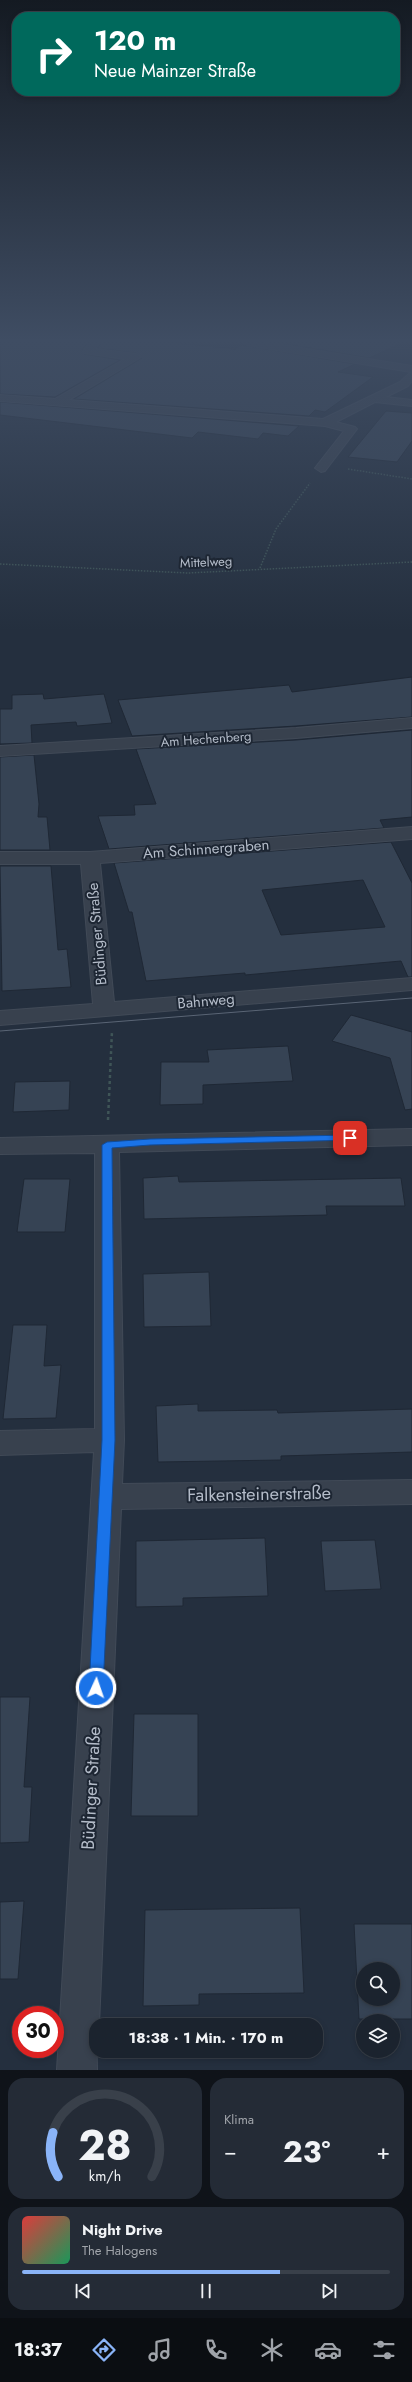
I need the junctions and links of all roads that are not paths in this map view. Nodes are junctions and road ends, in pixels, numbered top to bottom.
1 (344, 439) edge
2 (323, 466) road end
3 (412, 722) edge
4 (0, 751) edge
5 (412, 833) edge
6 (0, 858) edge
7 (90, 858) junction
8 (412, 984) edge
9 (104, 1009) junction
10 (0, 1018) edge
11 (107, 1136) junction
12 (412, 1137) edge
13 (0, 1146) edge
14 (108, 1440) junction
15 (0, 1443) edge
16 (412, 1492) edge
17 (106, 1497) junction
18 (77, 2070) edge

1 - 2 street
3 - 4 street, Am Hechenberg
5 - 7 street, Am Schinnergraben
6 - 7 street, Am Schinnergraben
7 - 9 street, Büdinger Straße
8 - 9 street, Bahnweg
9 - 10 street, Bahnweg
11 - 12 street
11 - 13 street
11 - 14 street, Büdinger Straße
14 - 15 street
14 - 17 street, Büdinger Straße
16 - 17 street, Falkensteinerstraße
17 - 18 street, Büdinger Straße

